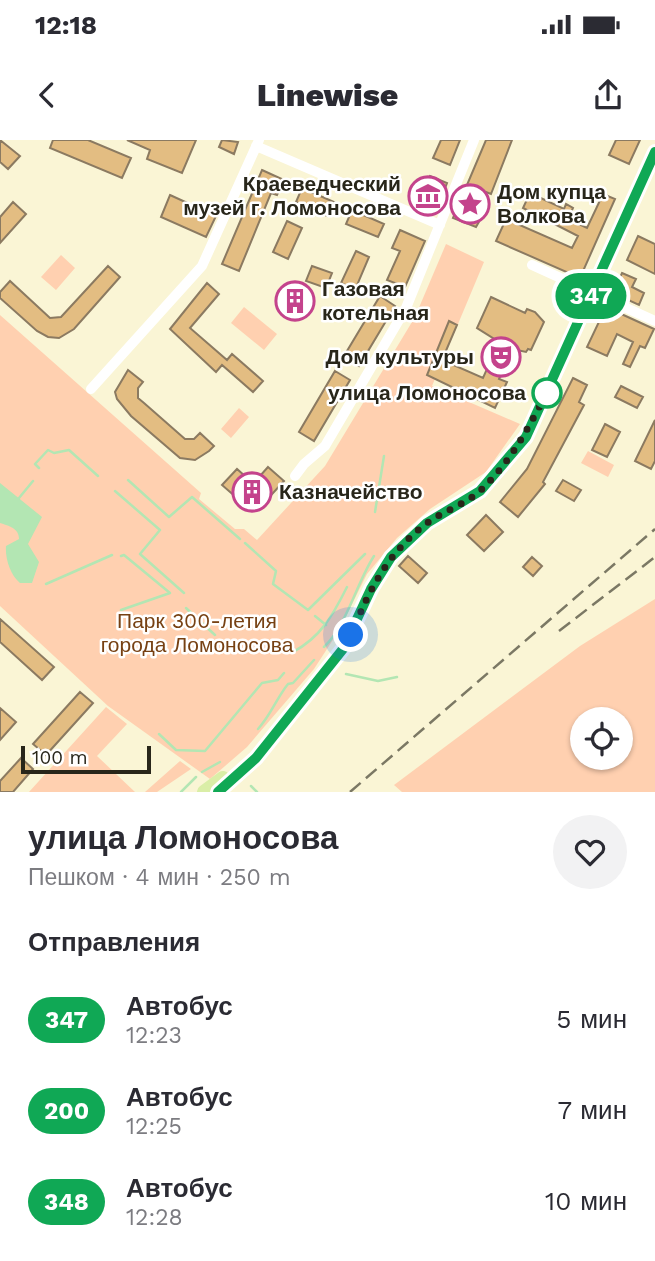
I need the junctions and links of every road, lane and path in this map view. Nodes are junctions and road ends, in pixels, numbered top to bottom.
1 (474, 140) edge
2 (257, 143) edge
3 (655, 152) edge
4 (440, 225) junction
5 (532, 265) dead end
6 (592, 293) junction
7 (655, 321) edge
8 (91, 389) dead end
9 (295, 476) dead end
10 (268, 741) junction
11 (204, 792) edge
12 (218, 792) edge

1 - 4 street
2 - 4 street
2 - 8 street
3 - 6 main road
4 - 9 street
5 - 6 street
6 - 7 street
6 - 10 main road
10 - 11 main road
10 - 12 main road

